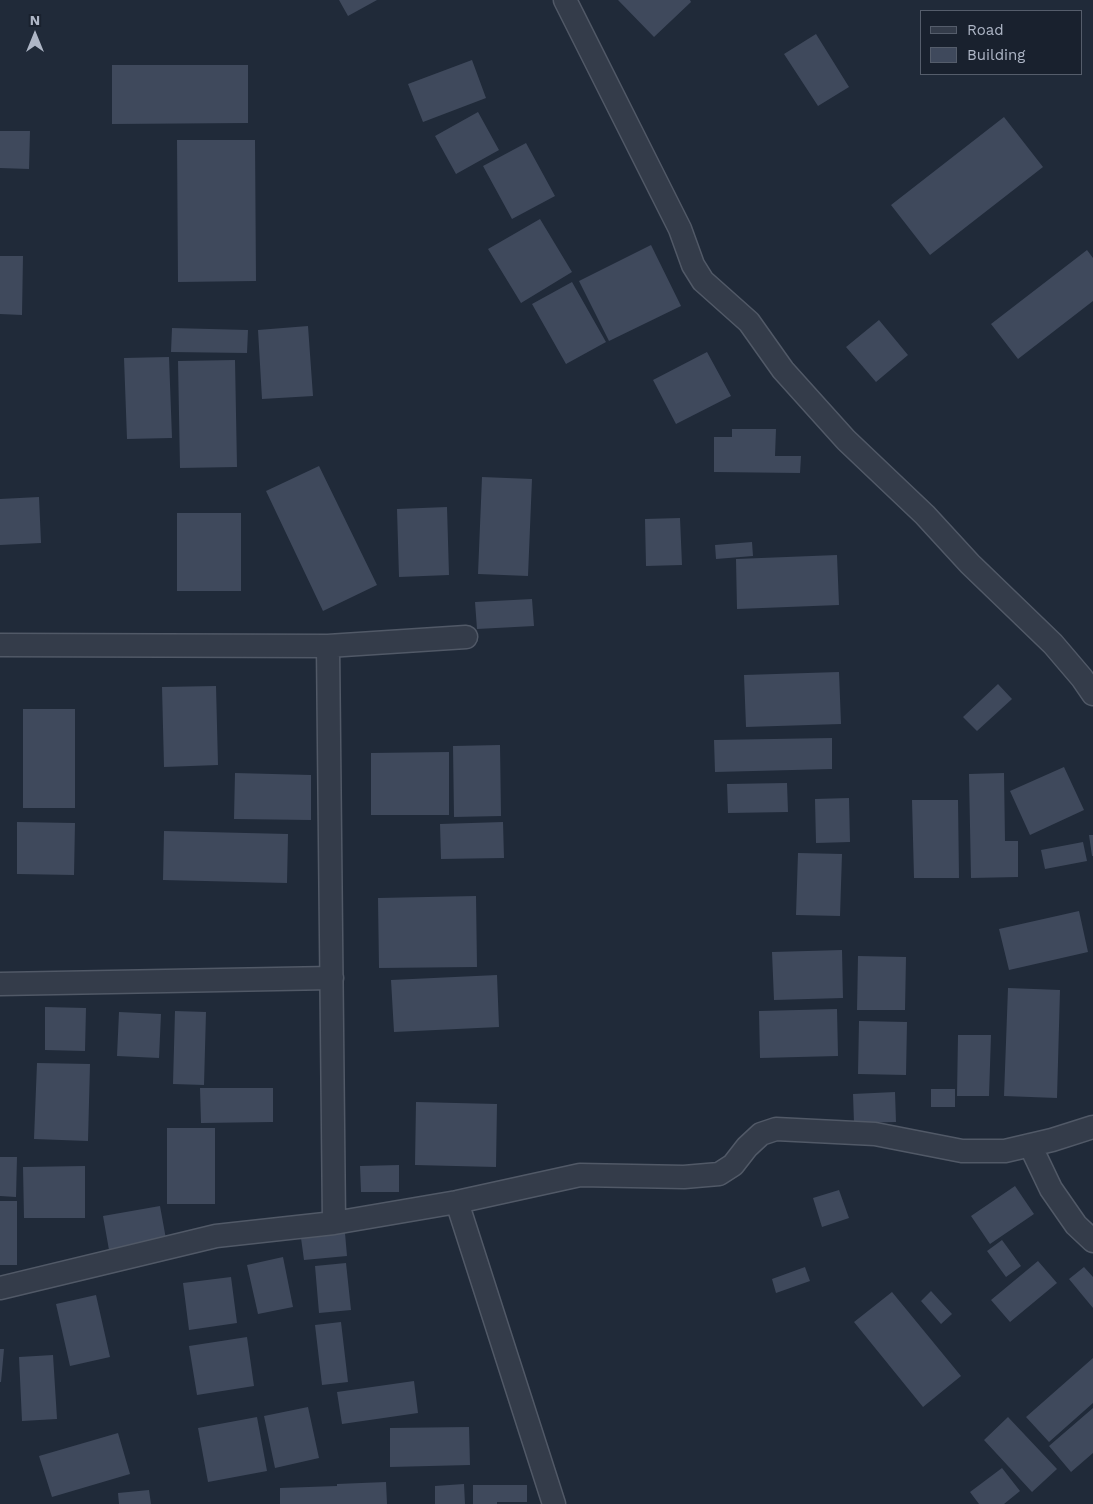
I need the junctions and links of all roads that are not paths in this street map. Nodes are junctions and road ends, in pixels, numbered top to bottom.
1 (565, 0) edge
2 (466, 637) dead end
3 (0, 645) edge
4 (328, 646) junction
5 (1093, 694) edge
6 (332, 978) junction
7 (0, 984) edge
8 (1093, 1126) edge
9 (1030, 1145) junction
10 (457, 1202) junction
11 (334, 1223) junction
12 (1093, 1241) edge
13 (0, 1288) edge
14 (554, 1504) edge

1 - 5 street
2 - 4 street
3 - 4 street
4 - 6 street
6 - 7 street
6 - 11 street
8 - 9 street
9 - 10 street
9 - 12 street
10 - 11 street
10 - 14 street
11 - 13 street

